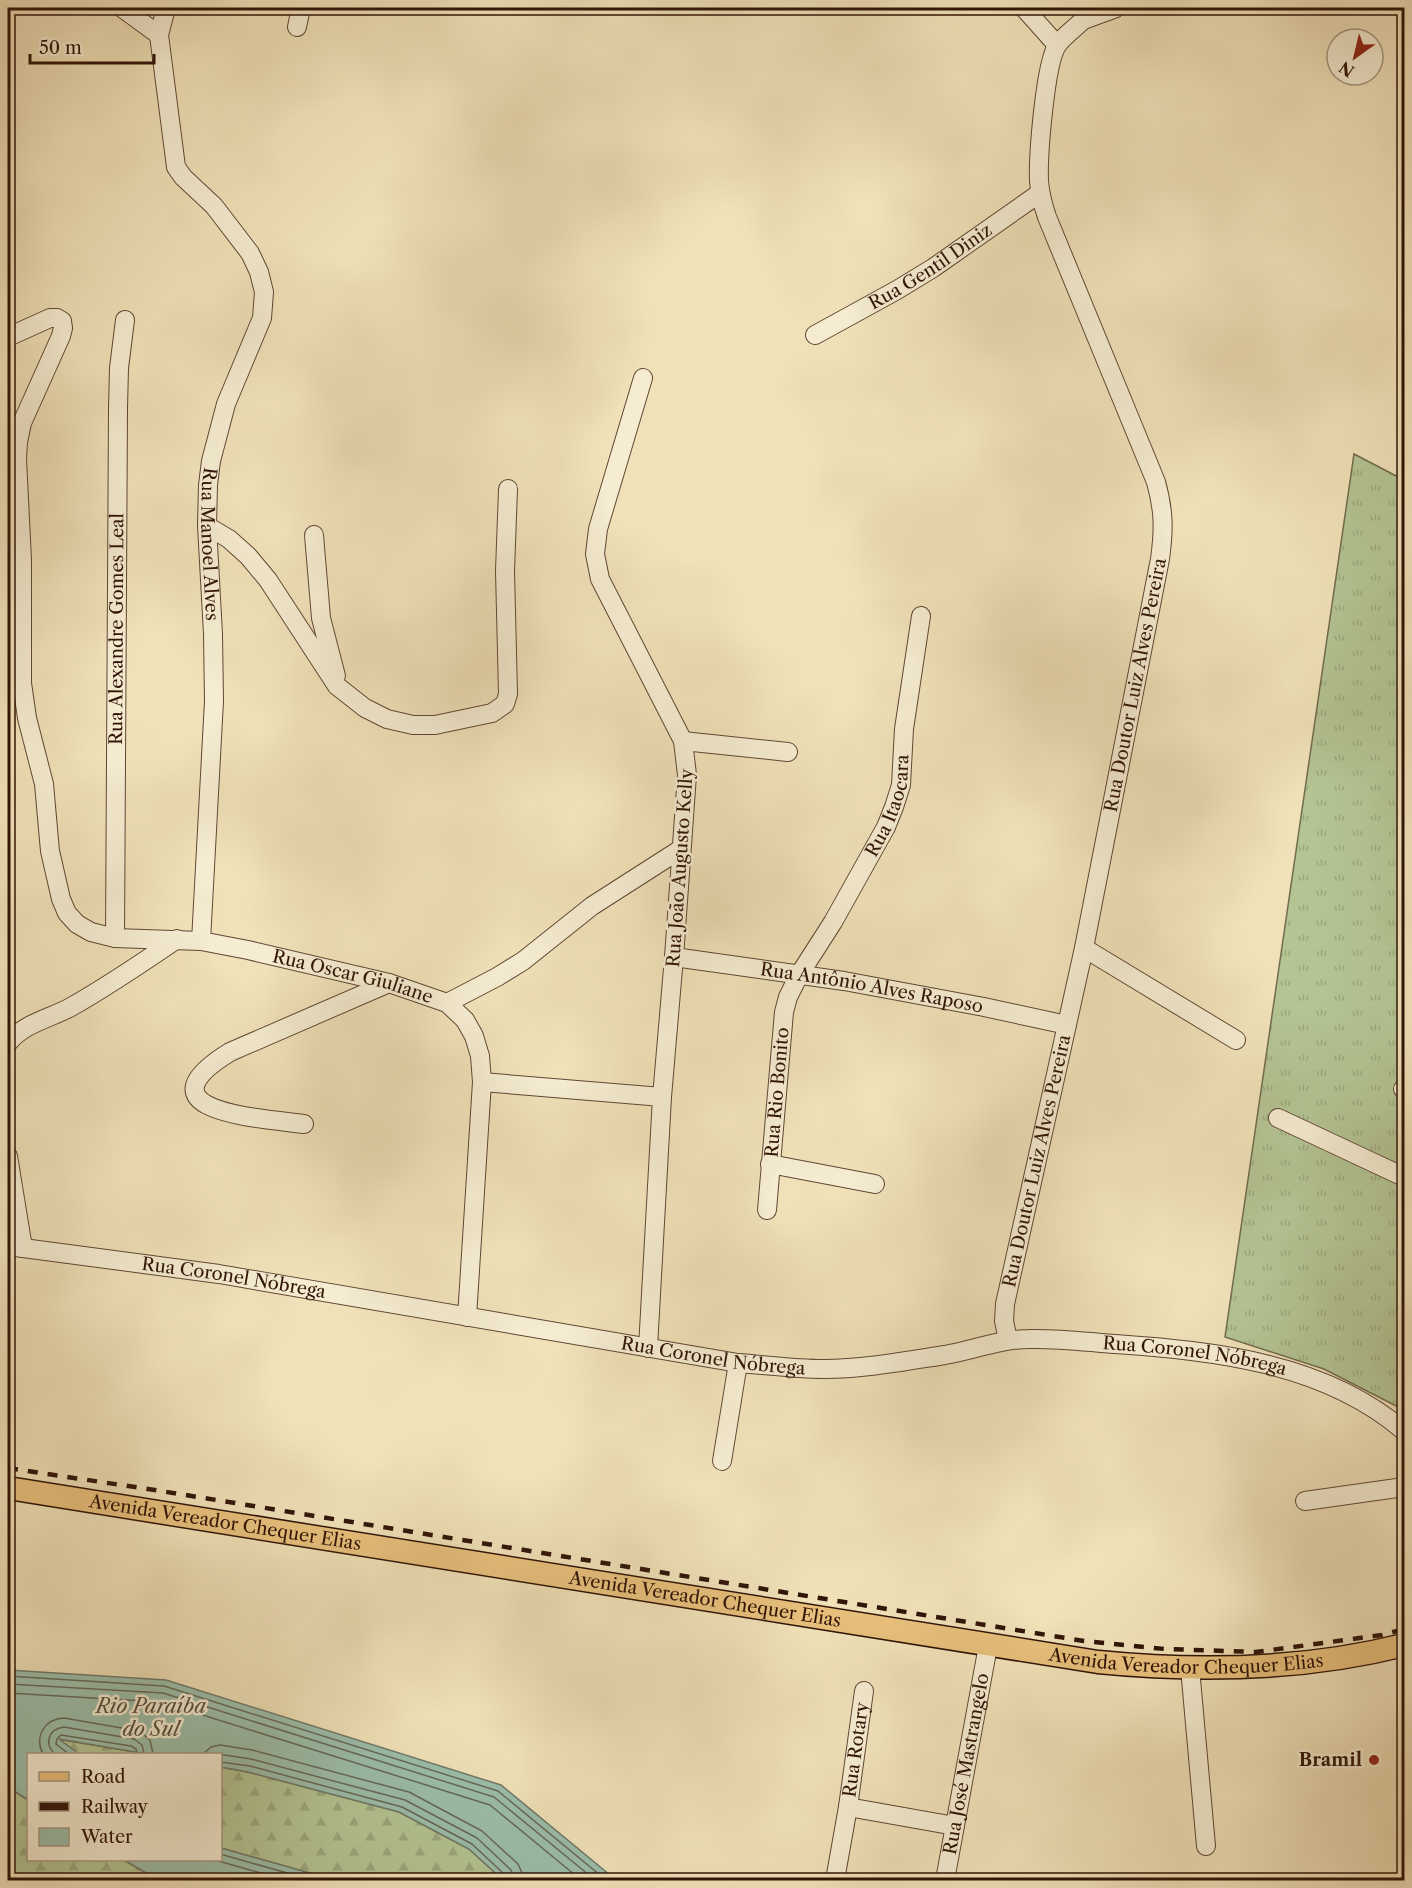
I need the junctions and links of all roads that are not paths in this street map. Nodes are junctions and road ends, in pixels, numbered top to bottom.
1 (122, 8) edge
2 (166, 8) edge
3 (301, 8) edge
4 (1024, 8) edge
5 (1116, 8) edge
6 (1089, 13) edge
7 (297, 27) dead end
8 (159, 35) junction
9 (1057, 45) junction
10 (1040, 193) junction
11 (125, 320) dead end
12 (816, 335) dead end
13 (8, 337) edge
14 (643, 378) dead end
15 (507, 489) dead end
16 (207, 526) junction
17 (314, 535) dead end
18 (921, 616) dead end
19 (337, 686) junction
20 (682, 741) junction
21 (788, 752) dead end
22 (681, 849) junction
23 (115, 938) junction
24 (177, 939) junction
25 (201, 941) junction
26 (1084, 948) junction
27 (674, 957) junction
28 (799, 975) junction
29 (389, 983) junction
30 (447, 1003) junction
31 (1067, 1025) junction
32 (1236, 1040) dead end
33 (8, 1043) edge
34 (482, 1082) junction
35 (662, 1097) junction
36 (1278, 1118) dead end
37 (304, 1124) dead end
38 (8, 1155) edge
39 (770, 1164) junction
40 (1404, 1177) edge
41 (875, 1184) dead end
42 (767, 1210) dead end
43 (15, 1247) edge
44 (467, 1317) junction
45 (1008, 1340) junction
46 (648, 1348) junction
47 (738, 1363) junction
48 (1402, 1422) edge
49 (722, 1461) dead end
50 (1404, 1487) edge
51 (8, 1488) edge
52 (1305, 1502) dead end
53 (988, 1646) junction
54 (1404, 1646) edge
55 (1190, 1668) junction
56 (864, 1691) dead end
57 (848, 1807) junction
58 (955, 1826) junction
59 (1206, 1846) dead end
60 (835, 1881) edge
61 (945, 1881) edge

1 - 8 street
2 - 8 street, Rua Manoel Alves
3 - 7 street
4 - 9 street
5 - 6 street
6 - 9 street
8 - 16 street, Rua Manoel Alves
9 - 10 street, Rua Doutor Luiz Alves Pereira
10 - 12 street, Rua Gentil Diniz
10 - 26 street, Rua Doutor Luiz Alves Pereira
11 - 23 street, Rua Alexandre Gomes Leal
13 - 23 street, Rua Oscar Giuliane
14 - 20 street, Rua João Augusto Kelly
15 - 19 street
16 - 19 street
16 - 25 street, Rua Manoel Alves
17 - 19 street
18 - 28 street, Rua Itaocara
20 - 21 street
20 - 22 street, Rua João Augusto Kelly
22 - 27 street, Rua João Augusto Kelly
22 - 30 street
23 - 24 street, Rua Oscar Giuliane
24 - 25 street, Rua Oscar Giuliane
24 - 33 street
25 - 29 street, Rua Oscar Giuliane
26 - 31 street, Rua Doutor Luiz Alves Pereira
26 - 32 street
27 - 28 street, Rua Antônio Alves Raposo
27 - 35 street, Rua João Augusto Kelly
28 - 31 street, Rua Antônio Alves Raposo
28 - 39 street, Rua Rio Bonito
29 - 30 street, Rua Oscar Giuliane
29 - 37 street
30 - 34 street, Rua Oscar Giuliane
31 - 45 street, Rua Doutor Luiz Alves Pereira
34 - 35 street
34 - 44 street, Rua Oscar Giuliane
35 - 46 street, Rua João Augusto Kelly
36 - 40 street
38 - 43 street
39 - 41 street
39 - 42 street, Rua Rio Bonito
43 - 44 street, Rua Coronel Nóbrega
44 - 46 street, Rua Coronel Nóbrega
45 - 47 street, Rua Coronel Nóbrega
45 - 48 street, Rua Coronel Nóbrega
46 - 47 street, Rua Coronel Nóbrega
47 - 49 street
50 - 52 street
51 - 53 main road, Avenida Vereador Chequer Elias
53 - 55 main road, Avenida Vereador Chequer Elias
53 - 58 street, Rua José Mastrangelo
54 - 55 main road, Avenida Vereador Chequer Elias
55 - 59 street
56 - 57 street, Rua Rotary
57 - 58 street, Rua Rotary
57 - 60 street, Rua Rotary
58 - 61 street, Rua José Mastrangelo

